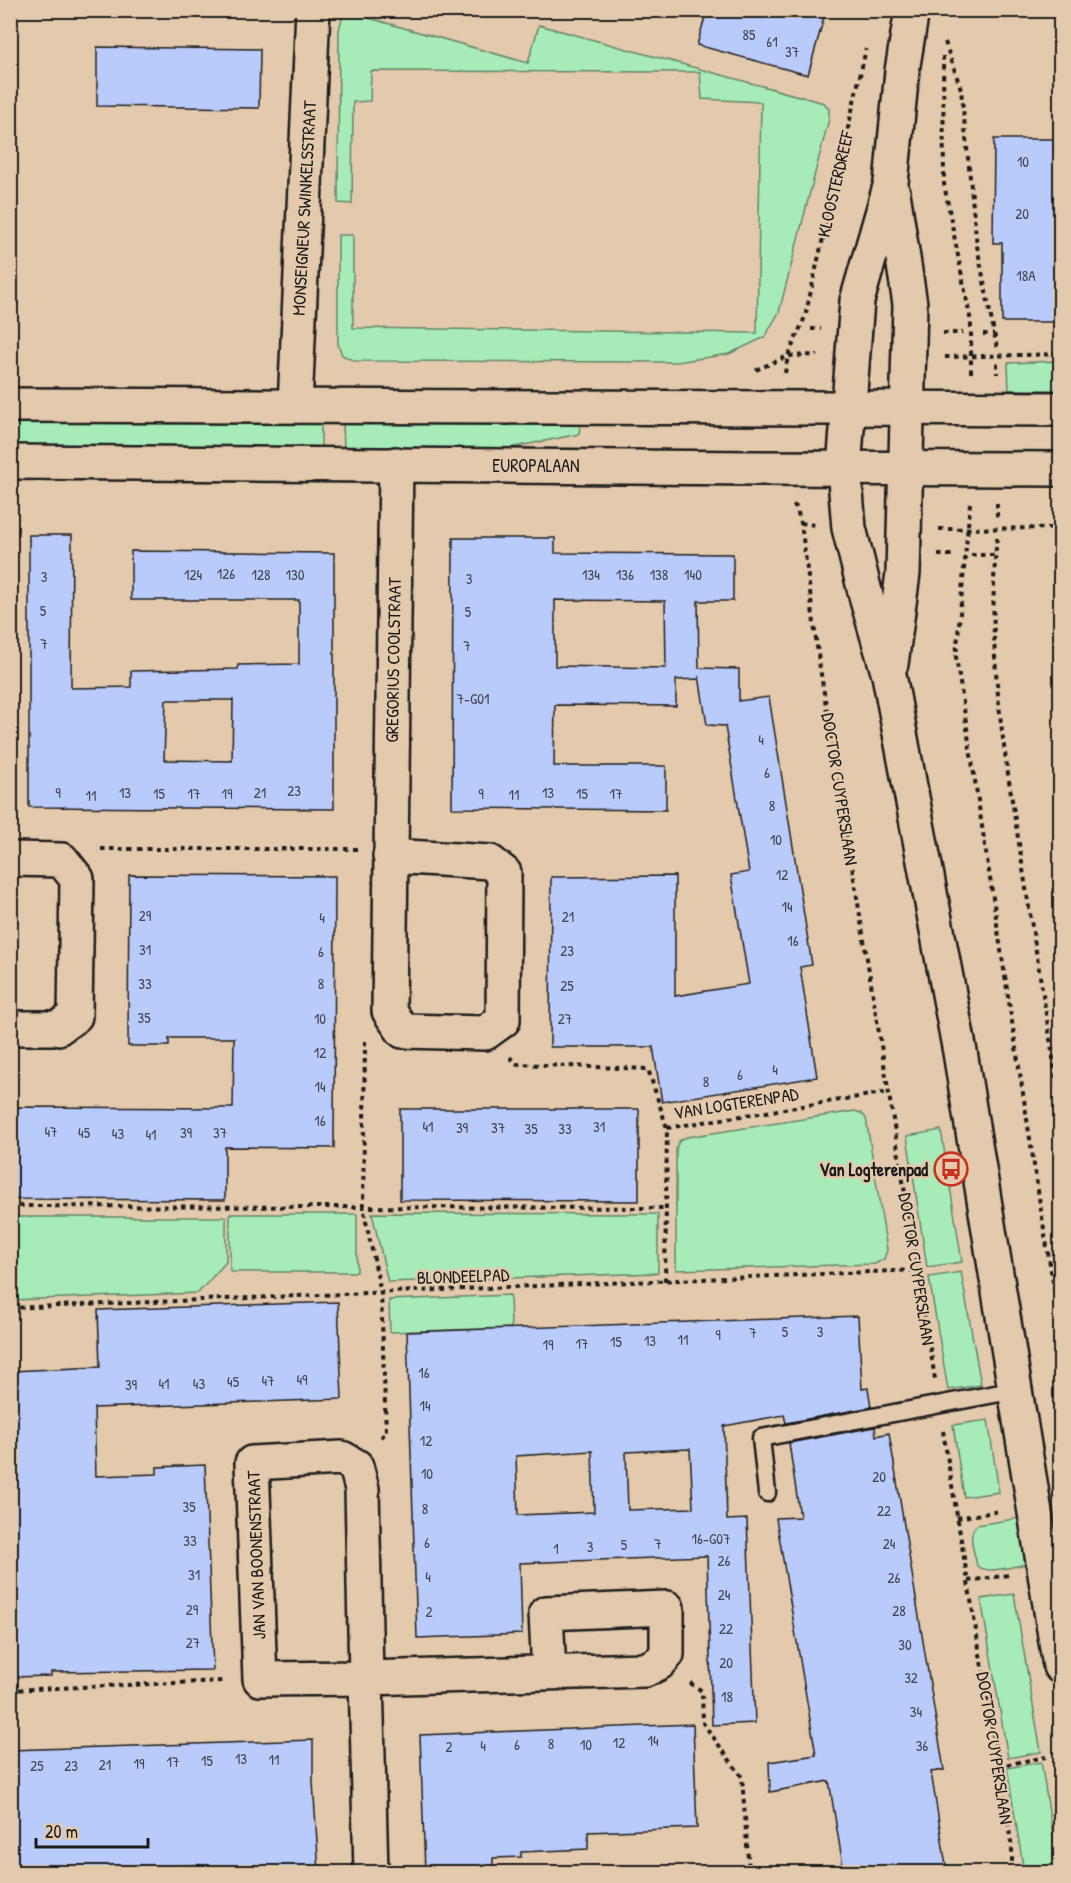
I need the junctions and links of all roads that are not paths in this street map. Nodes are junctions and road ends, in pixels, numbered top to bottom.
1 (313, 10) edge
2 (912, 10) edge
3 (891, 183) junction
4 (10, 405) edge
5 (295, 406) junction
6 (849, 408) junction
7 (907, 408) junction
8 (1060, 409) edge
9 (10, 462) edge
10 (396, 464) junction
11 (844, 468) junction
12 (906, 468) junction
13 (1060, 468) edge
14 (889, 675) junction
15 (390, 856) junction
16 (10, 859) edge
17 (10, 1028) edge
18 (1016, 1390) junction
19 (767, 1493) dead end
20 (1052, 1557) edge
21 (1060, 1666) edge
22 (549, 1673) junction
23 (366, 1678) junction
24 (371, 1872) edge

1 - 5 street, MONSEIGNEUR SWINKELSSTRAAT
2 - 3 street
3 - 6 street
3 - 7 street
4 - 5 street
5 - 6 street
6 - 7 street
6 - 11 street
7 - 8 street
7 - 12 street
9 - 10 street, EUROPALAAN
10 - 11 street, EUROPALAAN
10 - 15 street, GREGORIUS COOLSTRAAT
11 - 12 street, EUROPALAAN
11 - 14 street
12 - 13 street, EUROPALAAN
12 - 14 street
14 - 18 street
15 - 15 street, GREGORIUS COOLSTRAAT
16 - 17 street
18 - 19 lane
18 - 20 street
20 - 21 street
22 - 22 street
22 - 23 street
23 - 23 street, JAN VAN BOONENSTRAAT
23 - 24 street

